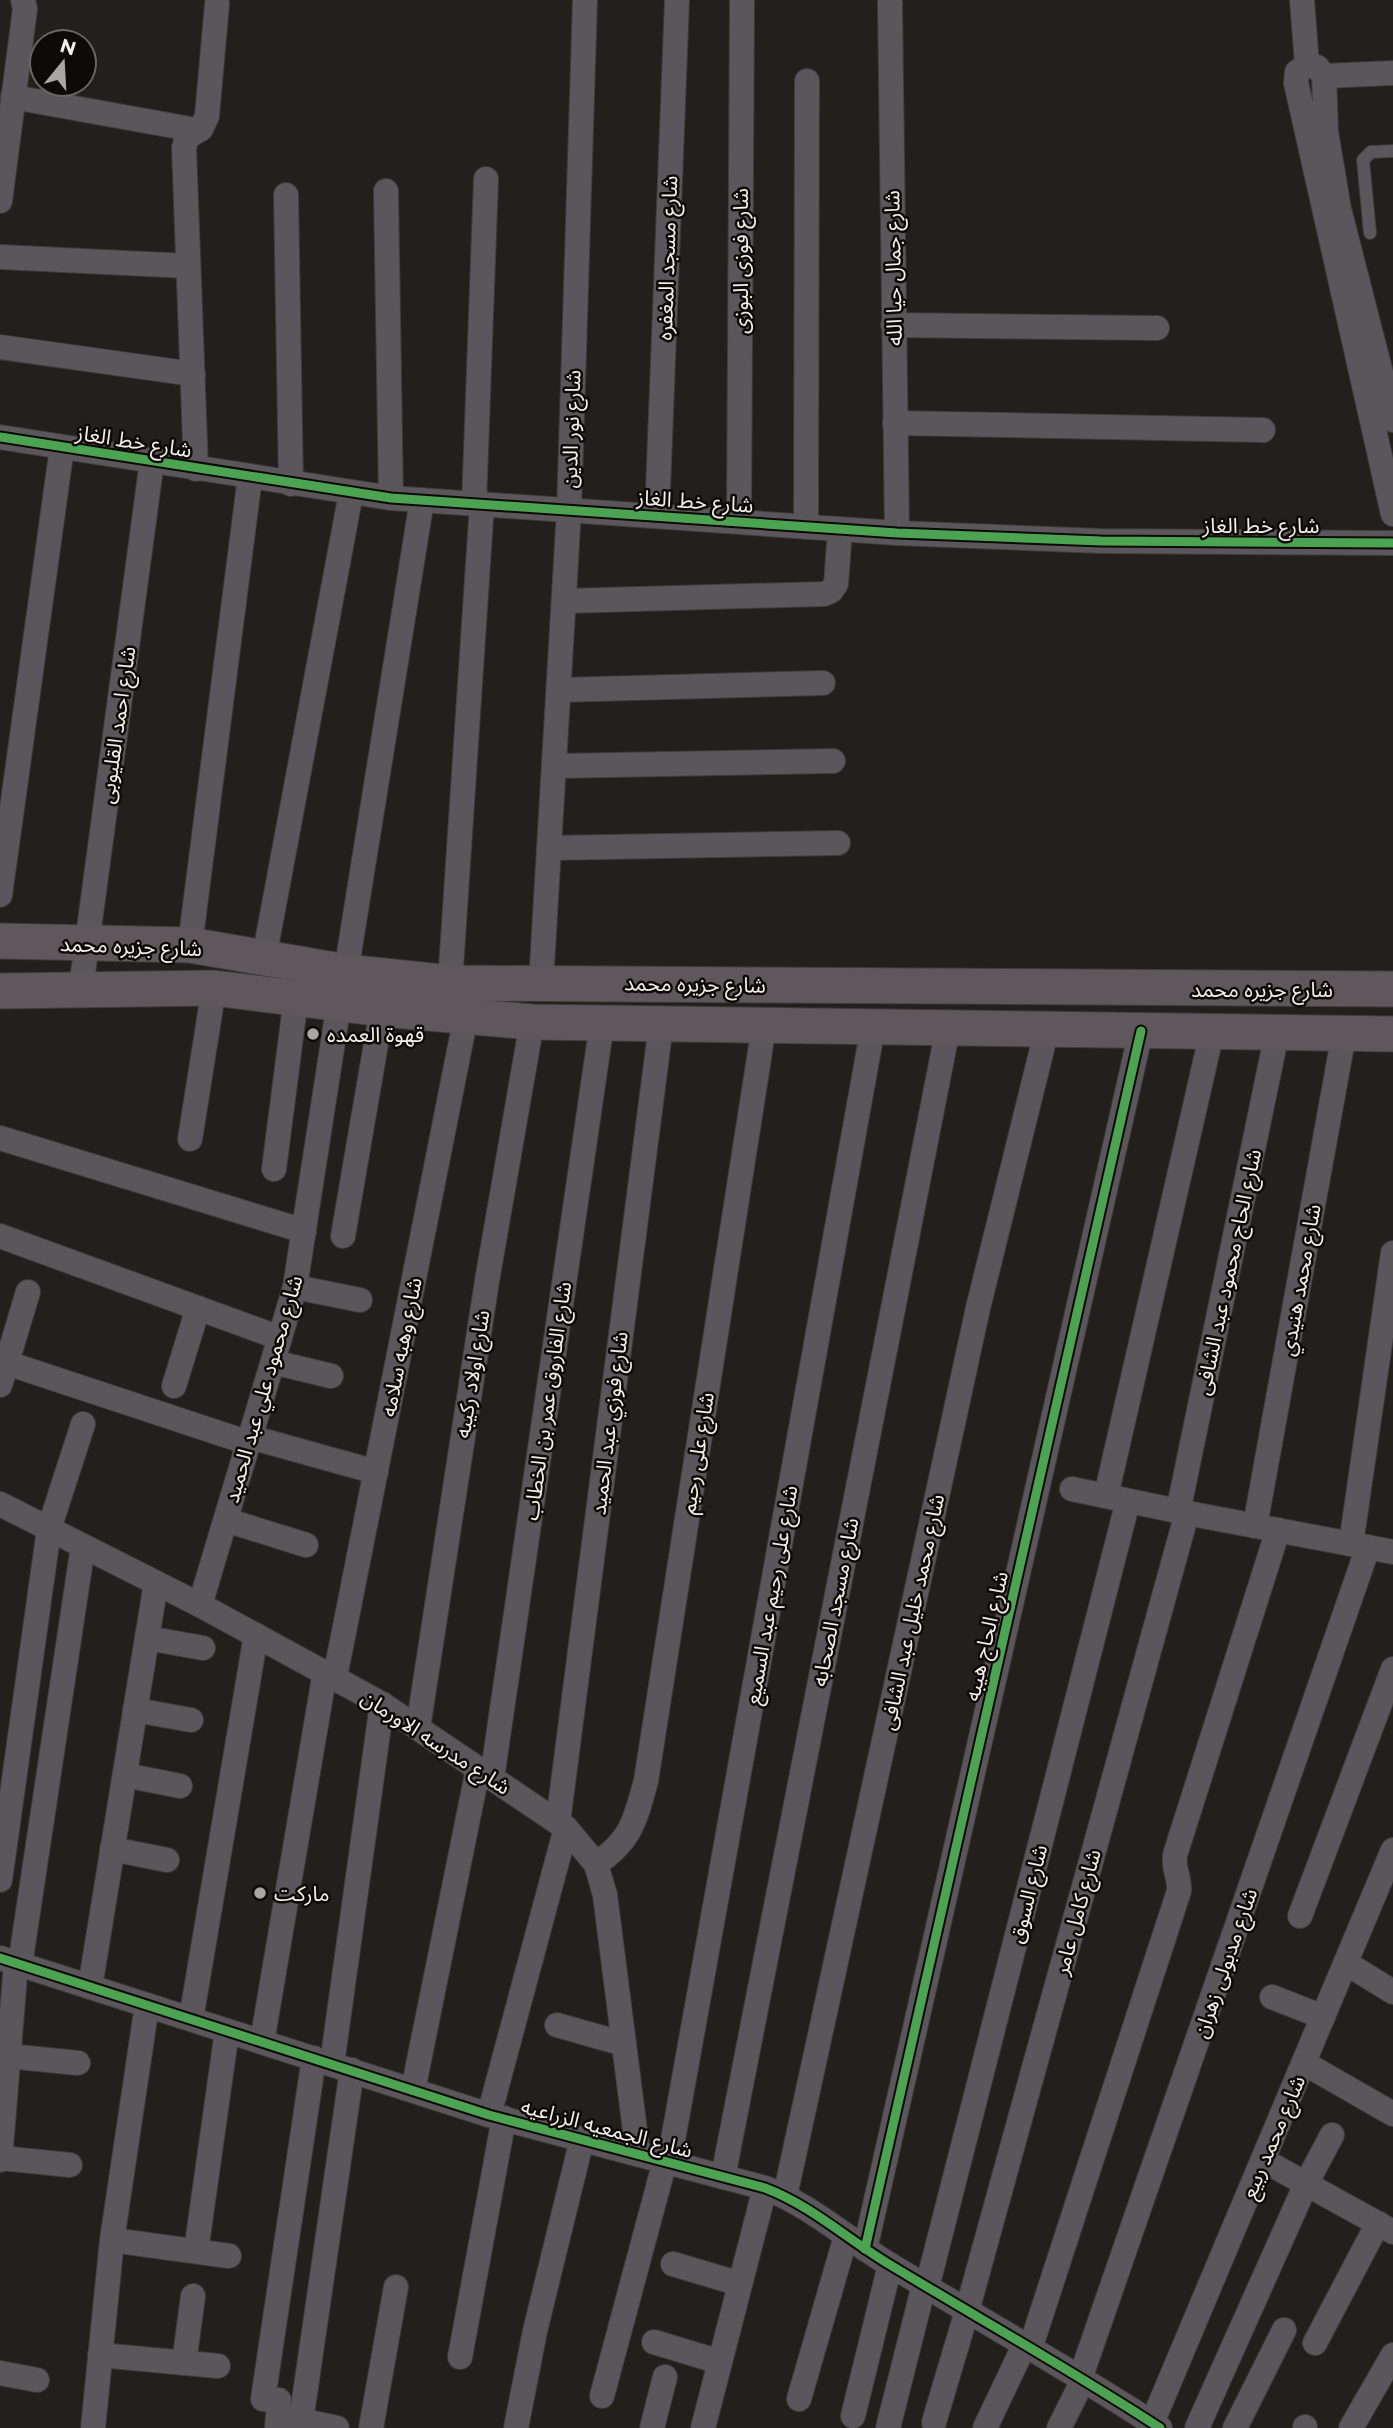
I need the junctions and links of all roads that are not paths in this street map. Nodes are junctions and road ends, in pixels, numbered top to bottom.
1 (23, 0) edge
2 (585, 0) edge
3 (677, 0) edge
4 (742, 0) edge
5 (1302, 0) edge
6 (217, 4) dead end
7 (890, 4) dead end
8 (9, 55) edge
9 (1315, 71) junction
10 (1393, 72) edge
11 (807, 81) dead end
12 (13, 97) junction
13 (196, 130) junction
14 (1393, 151) edge
15 (486, 179) dead end
16 (386, 191) dead end
17 (286, 195) dead end
18 (0, 201) edge
19 (1353, 207) junction
20 (1370, 233) dead end
21 (0, 257) edge
22 (188, 266) junction
23 (893, 325) junction
24 (1157, 328) dead end
25 (0, 347) edge
26 (193, 374) junction
27 (1389, 389) edge
28 (1393, 420) edge
29 (895, 423) junction
30 (1263, 430) dead end
31 (0, 437) edge
32 (62, 447) junction
33 (152, 461) junction
34 (196, 469) junction
35 (250, 477) junction
36 (291, 484) junction
37 (351, 493) junction
38 (391, 498) junction
39 (422, 500) junction
40 (478, 504) junction
41 (569, 510) junction
42 (1393, 514) edge
43 (657, 516) junction
44 (738, 521) junction
45 (806, 527) junction
46 (840, 530) junction
47 (897, 533) junction
48 (1393, 543) edge
49 (564, 601) junction
50 (823, 683) dead end
51 (559, 690) junction
52 (833, 761) dead end
53 (554, 766) junction
54 (838, 843) dead end
55 (550, 848) junction
56 (0, 895) edge
57 (0, 941) edge
58 (87, 943) junction
59 (190, 945) junction
60 (264, 958) junction
61 (450, 983) junction
62 (541, 983) junction
63 (920, 986) junction
64 (342, 987) junction
65 (81, 988) junction
66 (214, 988) junction
67 (1393, 989) edge
68 (0, 991) edge
69 (296, 998) junction
70 (382, 1009) junction
71 (466, 1016) junction
72 (532, 1022) junction
73 (601, 1023) junction
74 (662, 1025) junction
75 (764, 1026) junction
76 (873, 1027) junction
77 (935, 1027) junction
78 (1047, 1029) junction
79 (1142, 1031) junction
80 (1212, 1032) junction
81 (1277, 1033) junction
82 (1344, 1034) junction
83 (1393, 1034) edge
84 (0, 1138) edge
85 (190, 1139) dead end
86 (274, 1169) dead end
87 (304, 1231) junction
88 (0, 1236) edge
89 (343, 1236) dead end
90 (1393, 1252) edge
91 (295, 1287) junction
92 (28, 1292) dead end
93 (360, 1300) dead end
94 (198, 1308) junction
95 (276, 1350) junction
96 (3, 1374) edge
97 (331, 1377) dead end
98 (174, 1385) dead end
99 (83, 1423) dead end
100 (249, 1440) junction
101 (376, 1472) junction
102 (1072, 1489) dead end
103 (1117, 1499) junction
104 (0, 1504) edge
105 (1183, 1513) junction
106 (226, 1520) junction
107 (1267, 1528) junction
108 (49, 1529) junction
109 (306, 1545) dead end
110 (83, 1546) junction
111 (1359, 1546) junction
112 (1393, 1552) edge
113 (156, 1583) junction
114 (200, 1605) junction
115 (256, 1635) junction
116 (147, 1638) junction
117 (203, 1648) dead end
118 (1393, 1669) edge
119 (330, 1675) junction
120 (382, 1704) junction
121 (135, 1710) junction
122 (191, 1720) dead end
123 (418, 1728) junction
124 (485, 1774) junction
125 (125, 1775) junction
126 (180, 1786) dead end
127 (562, 1825) junction
128 (112, 1849) junction
129 (1393, 1850) edge
130 (167, 1860) dead end
131 (596, 1864) junction
132 (1388, 1879) edge
133 (0, 1880) edge
134 (1300, 1916) dead end
135 (12, 1962) edge
136 (1346, 1963) junction
137 (90, 1987) junction
138 (1393, 1992) edge
139 (1272, 1997) dead end
140 (147, 2005) junction
141 (1323, 2017) junction
142 (191, 2019) junction
143 (556, 2025) dead end
144 (5, 2030) edge
145 (227, 2031) junction
146 (262, 2042) junction
147 (624, 2044) junction
148 (8, 2056) junction
149 (78, 2063) dead end
150 (1304, 2063) junction
151 (332, 2064) junction
152 (413, 2090) junction
153 (2, 2103) edge
154 (1393, 2114) edge
155 (496, 2116) junction
156 (1332, 2135) dead end
157 (582, 2139) junction
158 (0, 2147) edge
159 (638, 2154) junction
160 (0, 2159) edge
161 (1263, 2160) junction
162 (667, 2162) junction
163 (70, 2165) dead end
164 (723, 2177) junction
165 (1306, 2184) junction
166 (775, 2192) junction
167 (1385, 2227) edge
168 (112, 2240) junction
169 (855, 2243) junction
170 (196, 2251) junction
171 (229, 2256) dead end
172 (673, 2264) dead end
173 (890, 2265) junction
174 (740, 2284) junction
175 (926, 2286) junction
176 (396, 2287) dead end
177 (193, 2296) dead end
178 (967, 2311) junction
179 (1284, 2330) dead end
180 (654, 2342) dead end
181 (1315, 2343) dead end
182 (1027, 2347) junction
183 (100, 2355) junction
184 (1393, 2355) edge
185 (460, 2357) dead end
186 (720, 2361) junction
187 (184, 2363) junction
188 (218, 2366) dead end
189 (0, 2374) edge
190 (665, 2377) dead end
191 (37, 2380) dead end
192 (1082, 2380) junction
193 (602, 2396) dead end
194 (799, 2399) dead end
195 (853, 2416) dead end
196 (285, 2421) edge
197 (934, 2422) dead end
198 (1156, 2425) edge
199 (93, 2428) edge
200 (337, 2428) edge
201 (371, 2428) edge
202 (516, 2428) edge
203 (652, 2428) edge
204 (703, 2428) edge
205 (888, 2428) edge
206 (985, 2428) edge
207 (1059, 2428) edge
208 (1197, 2428) edge
209 (1235, 2428) edge
210 (1351, 2428) edge

1 - 8 street
2 - 41 street, شارع نور الدين
3 - 43 street, شارع مسجد المغفره
4 - 44 street, شارع فوزى البوزى
5 - 9 street
6 - 13 street
7 - 23 street, شارع جمال حيا الله
8 - 12 street
9 - 10 street
9 - 19 street
9 - 42 street
11 - 45 street
12 - 13 street
12 - 18 street
13 - 22 street
14 - 19 lane
15 - 40 street
16 - 38 street
17 - 36 street
19 - 20 lane
19 - 27 street
21 - 22 street
22 - 26 street
23 - 24 street
23 - 29 street, شارع جمال حيا الله
25 - 26 street
26 - 34 street
27 - 28 street
29 - 30 street
29 - 47 street, شارع جمال حيا الله
31 - 32 street, شارع خط الغاز
32 - 33 street, شارع خط الغاز
32 - 56 street
33 - 34 street, شارع خط الغاز
33 - 58 street, شارع احمد القليوبى
34 - 35 street, شارع خط الغاز
35 - 36 street, شارع خط الغاز
35 - 59 street
36 - 37 street, شارع خط الغاز
37 - 38 street, شارع خط الغاز
37 - 60 street
38 - 39 street, شارع خط الغاز
39 - 40 street, شارع خط الغاز
39 - 64 street, شارع محمود علي عبد الحميد
40 - 41 street, شارع خط الغاز
40 - 61 street
41 - 43 street, شارع خط الغاز
41 - 49 street, شارع نور الدين
43 - 44 street, شارع خط الغاز
44 - 45 street, شارع خط الغاز
45 - 46 street, شارع خط الغاز
46 - 47 street, شارع خط الغاز
46 - 49 street
47 - 48 street, شارع خط الغاز
49 - 51 street, شارع نور الدين
50 - 51 street
51 - 53 street, شارع نور الدين
52 - 53 street
53 - 55 street, شارع نور الدين
54 - 55 street
55 - 62 street, شارع نور الدين
57 - 58 main road, شارع جزيره محمد
58 - 59 main road, شارع جزيره محمد
58 - 65 street, شارع احمد القليوبى
59 - 60 main road, شارع جزيره محمد
60 - 64 main road, شارع جزيره محمد
61 - 62 main road, شارع جزيره محمد
61 - 64 main road, شارع جزيره محمد
62 - 63 main road, شارع جزيره محمد
63 - 67 main road, شارع جزيره محمد
63 - 77 main road
64 - 69 main road, شارع جزيره محمد
64 - 70 main road, شارع جزيره محمد
64 - 87 street, شارع محمود علي عبد الحميد
65 - 66 main road, شارع جزيره محمد
65 - 68 main road, شارع جزيره محمد
66 - 69 main road, شارع جزيره محمد
66 - 85 street
69 - 86 street
70 - 71 main road, شارع جزيره محمد
70 - 89 street
71 - 72 main road, شارع جزيره محمد
71 - 101 street, شارع وهبه سلامه
72 - 73 main road, شارع جزيره محمد
72 - 123 street, شارع اولاد ركيبه
73 - 74 main road, شارع جزيره محمد
73 - 124 street, شارع الفاروق عمر بن الخطاب
74 - 75 main road, شارع جزيره محمد
74 - 127 street, شارع فوزي عبد الحميد
75 - 76 main road, شارع جزيره محمد
75 - 131 street, شارع على رحيم
76 - 77 main road, شارع جزيره محمد
76 - 162 street, شارع على رحيم عبد السميع
77 - 78 main road, شارع جزيره محمد
77 - 164 street, شارع مسجد الصحابه
78 - 79 main road, شارع جزيره محمد
78 - 166 street, شارع محمد خليل عبد الشافى
79 - 80 main road, شارع جزيره محمد
79 - 169 street, شارع الحاج هيبه
80 - 81 main road, شارع جزيره محمد
80 - 103 street, شارع السوق
81 - 82 main road, شارع جزيره محمد
81 - 105 street, شارع الحاج محمود عبد الشافى
82 - 83 main road, شارع جزيره محمد
82 - 107 street, شارع محمد هنيدي
84 - 87 street
87 - 91 street, شارع محمود علي عبد الحميد
88 - 94 street
90 - 111 street, شارع مدبولى زهران
91 - 93 street
91 - 95 street, شارع محمود علي عبد الحميد
92 - 96 street
94 - 95 street
94 - 98 street
95 - 97 street
95 - 100 street, شارع محمود علي عبد الحميد
96 - 100 street
99 - 108 street
100 - 101 street
100 - 106 street, شارع محمود علي عبد الحميد
101 - 119 street, شارع وهبه سلامه
102 - 103 street
103 - 105 street
103 - 175 street, شارع السوق
104 - 108 street, شارع مدرسه الاورمان
105 - 107 street
105 - 178 street, شارع كامل عامر
106 - 109 street
106 - 114 street, شارع محمود علي عبد الحميد
107 - 111 street
107 - 182 street, شارع محمد هنيدي
108 - 110 street, شارع مدرسه الاورمان
108 - 133 street
110 - 113 street, شارع مدرسه الاورمان
110 - 135 street
111 - 112 street
111 - 192 street, شارع مدبولى زهران
113 - 114 street, شارع مدرسه الاورمان
113 - 116 street
114 - 115 street, شارع مدرسه الاورمان
115 - 119 street, شارع مدرسه الاورمان
115 - 142 street
116 - 117 street
116 - 121 street
118 - 134 street
119 - 120 street, شارع مدرسه الاورمان
119 - 146 street, شارع وهبه سلامه
120 - 123 street, شارع مدرسه الاورمان
120 - 151 street
121 - 122 street
121 - 125 street
123 - 124 street, شارع مدرسه الاورمان
124 - 127 street, شارع مدرسه الاورمان
124 - 152 street, شارع الفاروق عمر بن الخطاب
125 - 126 street
125 - 128 street
127 - 131 street, شارع مدرسه الاورمان
127 - 155 street, شارع فوزي عبد الحميد
128 - 130 street
128 - 137 street
129 - 132 street, شارع محمد ربيع
131 - 147 street, شارع مدرسه الاورمان
132 - 136 street, شارع محمد ربيع
135 - 137 street, شارع الجمعيه الزراعيه
135 - 144 street
136 - 138 street
136 - 141 street, شارع محمد ربيع
137 - 140 street, شارع الجمعيه الزراعيه
139 - 141 street
140 - 142 street, شارع الجمعيه الزراعيه
140 - 168 street
141 - 150 street, شارع محمد ربيع
142 - 145 street, شارع الجمعيه الزراعيه
143 - 147 street
144 - 148 street
145 - 146 street, شارع الجمعيه الزراعيه
145 - 170 street
146 - 151 street, شارع الجمعيه الزراعيه
147 - 159 street, شارع مدرسه الاورمان
148 - 149 street
148 - 153 street
150 - 154 street
150 - 161 street, شارع محمد ربيع
151 - 152 street, شارع الجمعيه الزراعيه
151 - 196 street
151 - 196 street
152 - 155 street, شارع الجمعيه الزراعيه
153 - 158 street
155 - 157 street, شارع الجمعيه الزراعيه
155 - 185 street, شارع فوزي عبد الحميد
156 - 165 street
157 - 159 street, شارع الجمعيه الزراعيه
157 - 202 street
158 - 160 street
159 - 162 street, شارع الجمعيه الزراعيه
160 - 163 street
161 - 165 street
161 - 198 street, شارع محمد ربيع
162 - 164 street, شارع الجمعيه الزراعيه
162 - 193 street, شارع على رحيم عبد السميع
164 - 166 street, شارع الجمعيه الزراعيه
165 - 167 street
165 - 208 street
166 - 169 street, شارع الجمعيه الزراعيه
166 - 174 street, شارع محمد خليل عبد الشافى
167 - 181 street
168 - 170 street
168 - 183 street
169 - 173 street, شارع الجمعيه الزراعيه
169 - 194 street, شارع الحاج هيبه
170 - 171 street
172 - 174 street
173 - 175 street, شارع الجمعيه الزراعيه
173 - 195 street
174 - 186 street, شارع محمد خليل عبد الشافى
175 - 178 street, شارع الجمعيه الزراعيه
175 - 205 street, شارع السوق
176 - 201 street
177 - 187 street
178 - 182 street, شارع الجمعيه الزراعيه
178 - 197 street, شارع كامل عامر
179 - 209 street
180 - 186 street
182 - 192 street, شارع الجمعيه الزراعيه
182 - 206 street
183 - 187 street
183 - 199 street
184 - 210 street
186 - 204 street, شارع محمد خليل عبد الشافى
187 - 188 street
189 - 191 street
190 - 203 street
192 - 198 street, شارع الجمعيه الزراعيه
192 - 207 street, شارع مدبولى زهران
196 - 200 street

